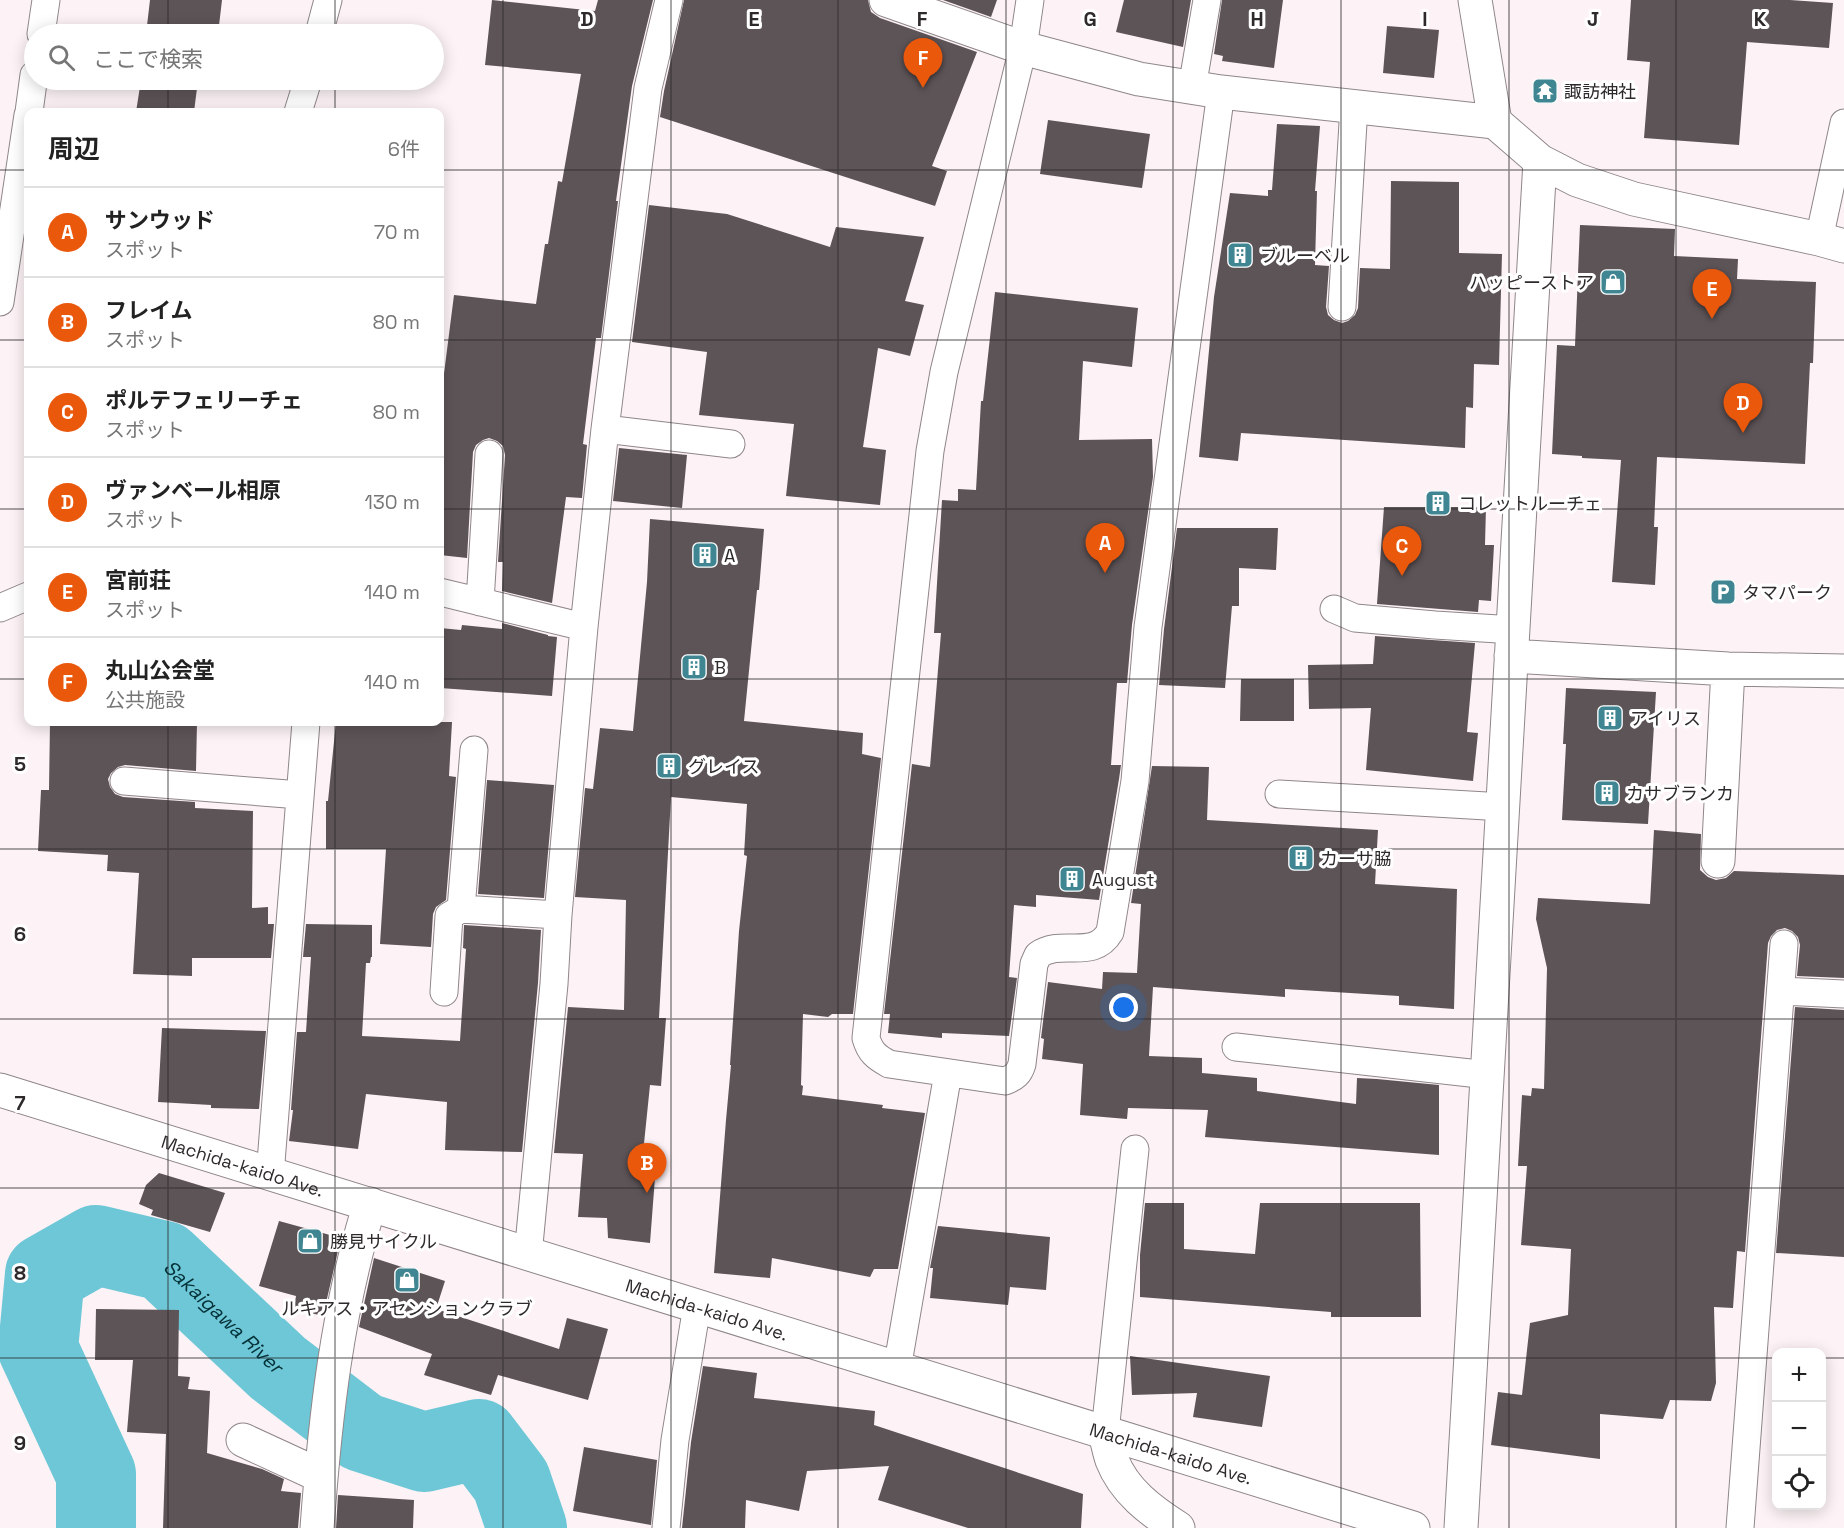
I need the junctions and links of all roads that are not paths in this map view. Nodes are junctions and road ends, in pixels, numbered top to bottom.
1 (46, 0) edge
2 (328, 0) edge
3 (669, 0) edge
4 (886, 0) edge
5 (1030, 0) edge
6 (1207, 0) edge
7 (1475, 0) edge
8 (42, 24) edge
9 (322, 24) edge
10 (1023, 48) junction
11 (32, 90) edge
12 (305, 90) edge
13 (1206, 90) junction
14 (1354, 106) junction
15 (30, 108) edge
16 (299, 108) edge
17 (1494, 123) junction
18 (1844, 123) edge
19 (24, 146) edge
20 (1540, 161) junction
21 (1832, 243) edge
22 (0, 302) edge
23 (1342, 307) dead end
24 (605, 429) junction
25 (731, 444) dead end
26 (489, 454) dead end
27 (444, 593) edge
28 (24, 598) edge
29 (480, 602) junction
30 (0, 608) edge
31 (1334, 609) dead end
32 (584, 627) junction
33 (1513, 643) junction
34 (1728, 669) junction
35 (1844, 671) edge
36 (306, 726) edge
37 (474, 750) dead end
38 (124, 782) dead end
39 (1279, 794) dead end
40 (300, 795) junction
41 (1504, 807) junction
42 (1718, 861) dead end
43 (461, 909) junction
44 (558, 915) junction
45 (1784, 944) dead end
46 (1780, 991) junction
47 (444, 992) dead end
48 (1844, 994) edge
49 (1236, 1047) dead end
50 (948, 1073) junction
51 (1488, 1075) junction
52 (0, 1090) edge
53 (1135, 1149) dead end
54 (270, 1175) junction
55 (370, 1204) junction
56 (528, 1255) junction
57 (697, 1306) junction
58 (897, 1369) junction
59 (1104, 1432) junction
60 (243, 1440) dead end
61 (322, 1467) junction
62 (317, 1528) edge
63 (666, 1528) edge
64 (1178, 1528) edge
65 (1413, 1528) edge
66 (1461, 1528) edge
67 (1740, 1528) edge

1 - 8 lane
2 - 9 lane
3 - 24 lane
4 - 10 street
5 - 10 lane
6 - 13 lane
7 - 17 street
10 - 13 street
10 - 50 lane
11 - 15 lane
12 - 16 lane
13 - 14 street
13 - 50 lane
14 - 17 street
14 - 23 lane
17 - 20 street
18 - 21 lane
19 - 22 lane
20 - 21 street
20 - 33 street
24 - 25 lane
24 - 32 lane
26 - 29 lane
27 - 29 lane
28 - 30 lane
29 - 32 lane
31 - 33 lane
32 - 44 lane
33 - 34 street
33 - 41 street
34 - 35 street
34 - 42 street
36 - 40 lane
37 - 43 lane
38 - 40 lane
39 - 41 lane
40 - 54 lane
41 - 51 street
43 - 44 lane
43 - 47 lane
44 - 56 lane
45 - 46 lane
46 - 48 lane
46 - 67 lane
49 - 51 lane
50 - 58 lane
51 - 66 street
52 - 54 street, Machida-kaido Ave.
53 - 59 lane
54 - 55 street, Machida-kaido Ave.
55 - 56 street, Machida-kaido Ave.
55 - 61 street
56 - 57 street, Machida-kaido Ave.
57 - 58 street, Machida-kaido Ave.
57 - 63 lane
58 - 59 street, Machida-kaido Ave.
59 - 64 street
59 - 65 street, Machida-kaido Ave.
60 - 61 street
61 - 62 street

